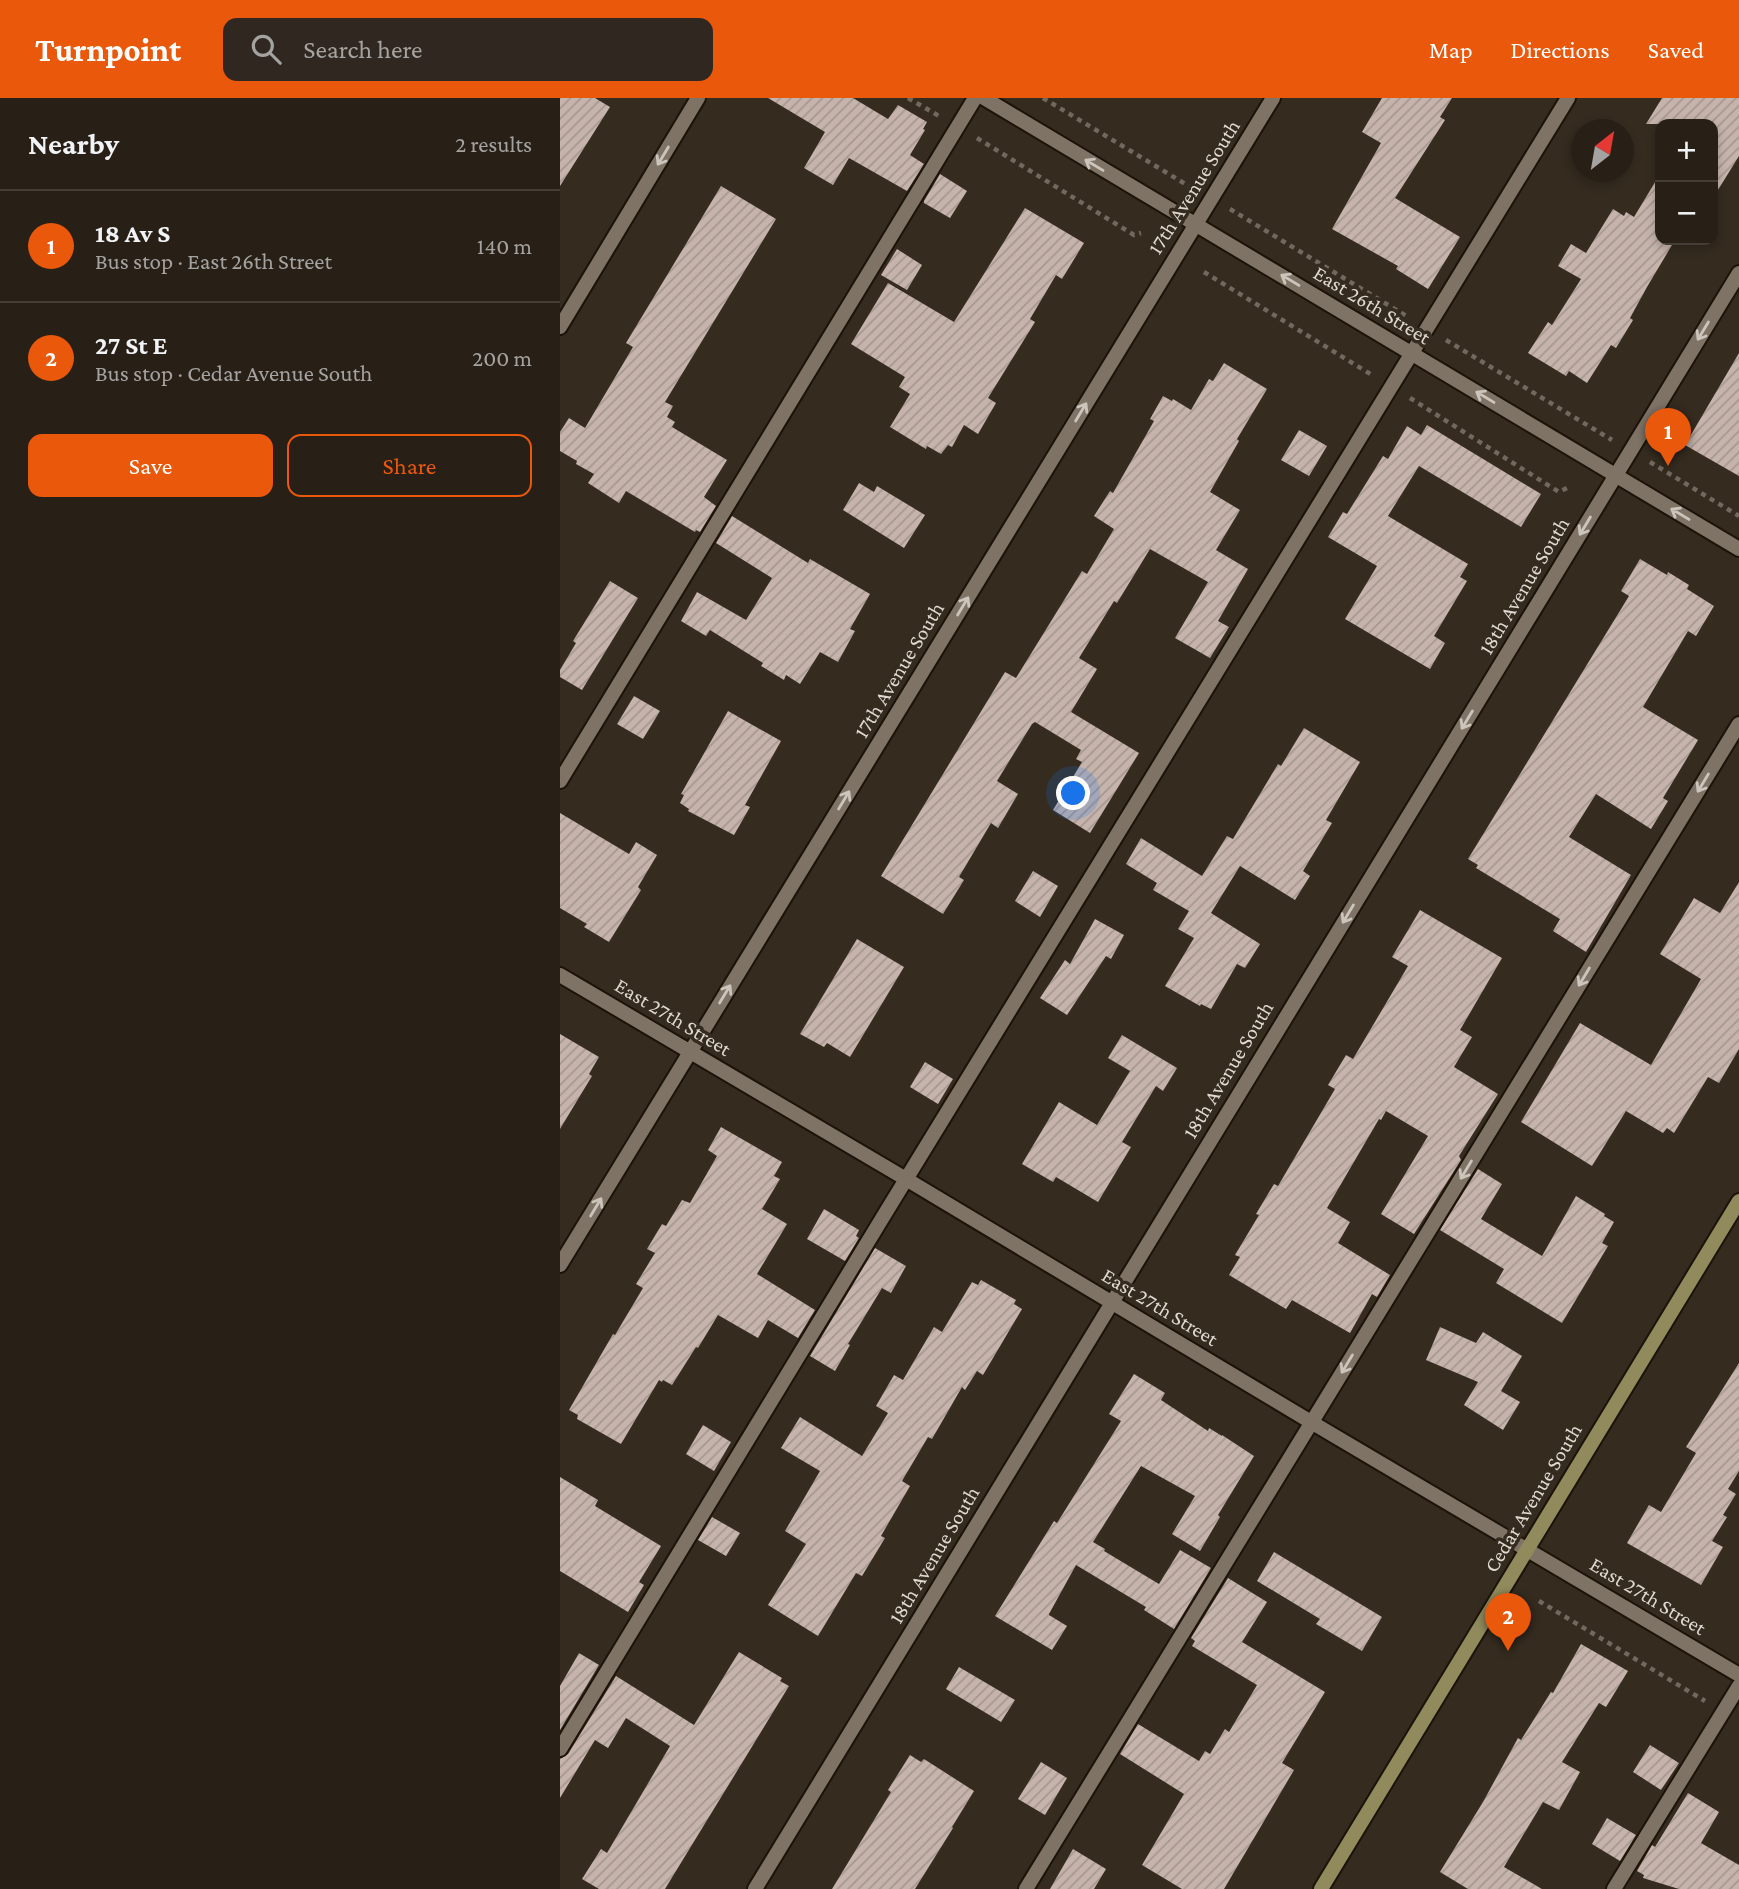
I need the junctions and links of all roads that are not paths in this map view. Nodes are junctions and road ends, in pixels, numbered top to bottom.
1 (698, 98) edge
2 (975, 98) edge
3 (984, 98) edge
4 (1273, 98) edge
5 (1568, 98) edge
6 (1195, 225) junction
7 (1739, 273) edge
8 (560, 327) edge
9 (1412, 353) junction
10 (1616, 475) junction
11 (1739, 549) edge
12 (1739, 724) edge
13 (560, 781) edge
14 (560, 975) edge
15 (690, 1053) junction
16 (906, 1179) junction
17 (1739, 1201) edge
18 (560, 1265) edge
19 (1111, 1302) junction
20 (1311, 1422) junction
21 (1527, 1549) junction
22 (1739, 1675) edge
23 (1739, 1686) edge
24 (560, 1749) edge
25 (755, 1889) edge
26 (1026, 1889) edge
27 (1321, 1889) edge
28 (1614, 1889) edge

1 -> 8 street
2 - 13 street
6 -> 3 street, East 26th Street
4 - 6 street, 17th Avenue South
5 - 9 street
9 -> 6 street, East 26th Street
15 -> 6 street, 17th Avenue South
7 -> 10 street, 18th Avenue South
10 -> 9 street, East 26th Street
9 - 16 street
11 -> 10 street, East 26th Street
10 -> 19 street, 18th Avenue South
12 -> 20 street
14 - 15 street, East 27th Street
15 - 16 street, East 27th Street
18 -> 15 street, 17th Avenue South
16 - 19 street, East 27th Street
16 - 24 street
17 - 21 main road, Cedar Avenue South
19 - 20 street, East 27th Street
19 - 25 street, 18th Avenue South
20 - 21 street, East 27th Street
20 - 26 street
21 - 22 street, East 27th Street
21 - 27 main road, Cedar Avenue South
23 - 28 street

